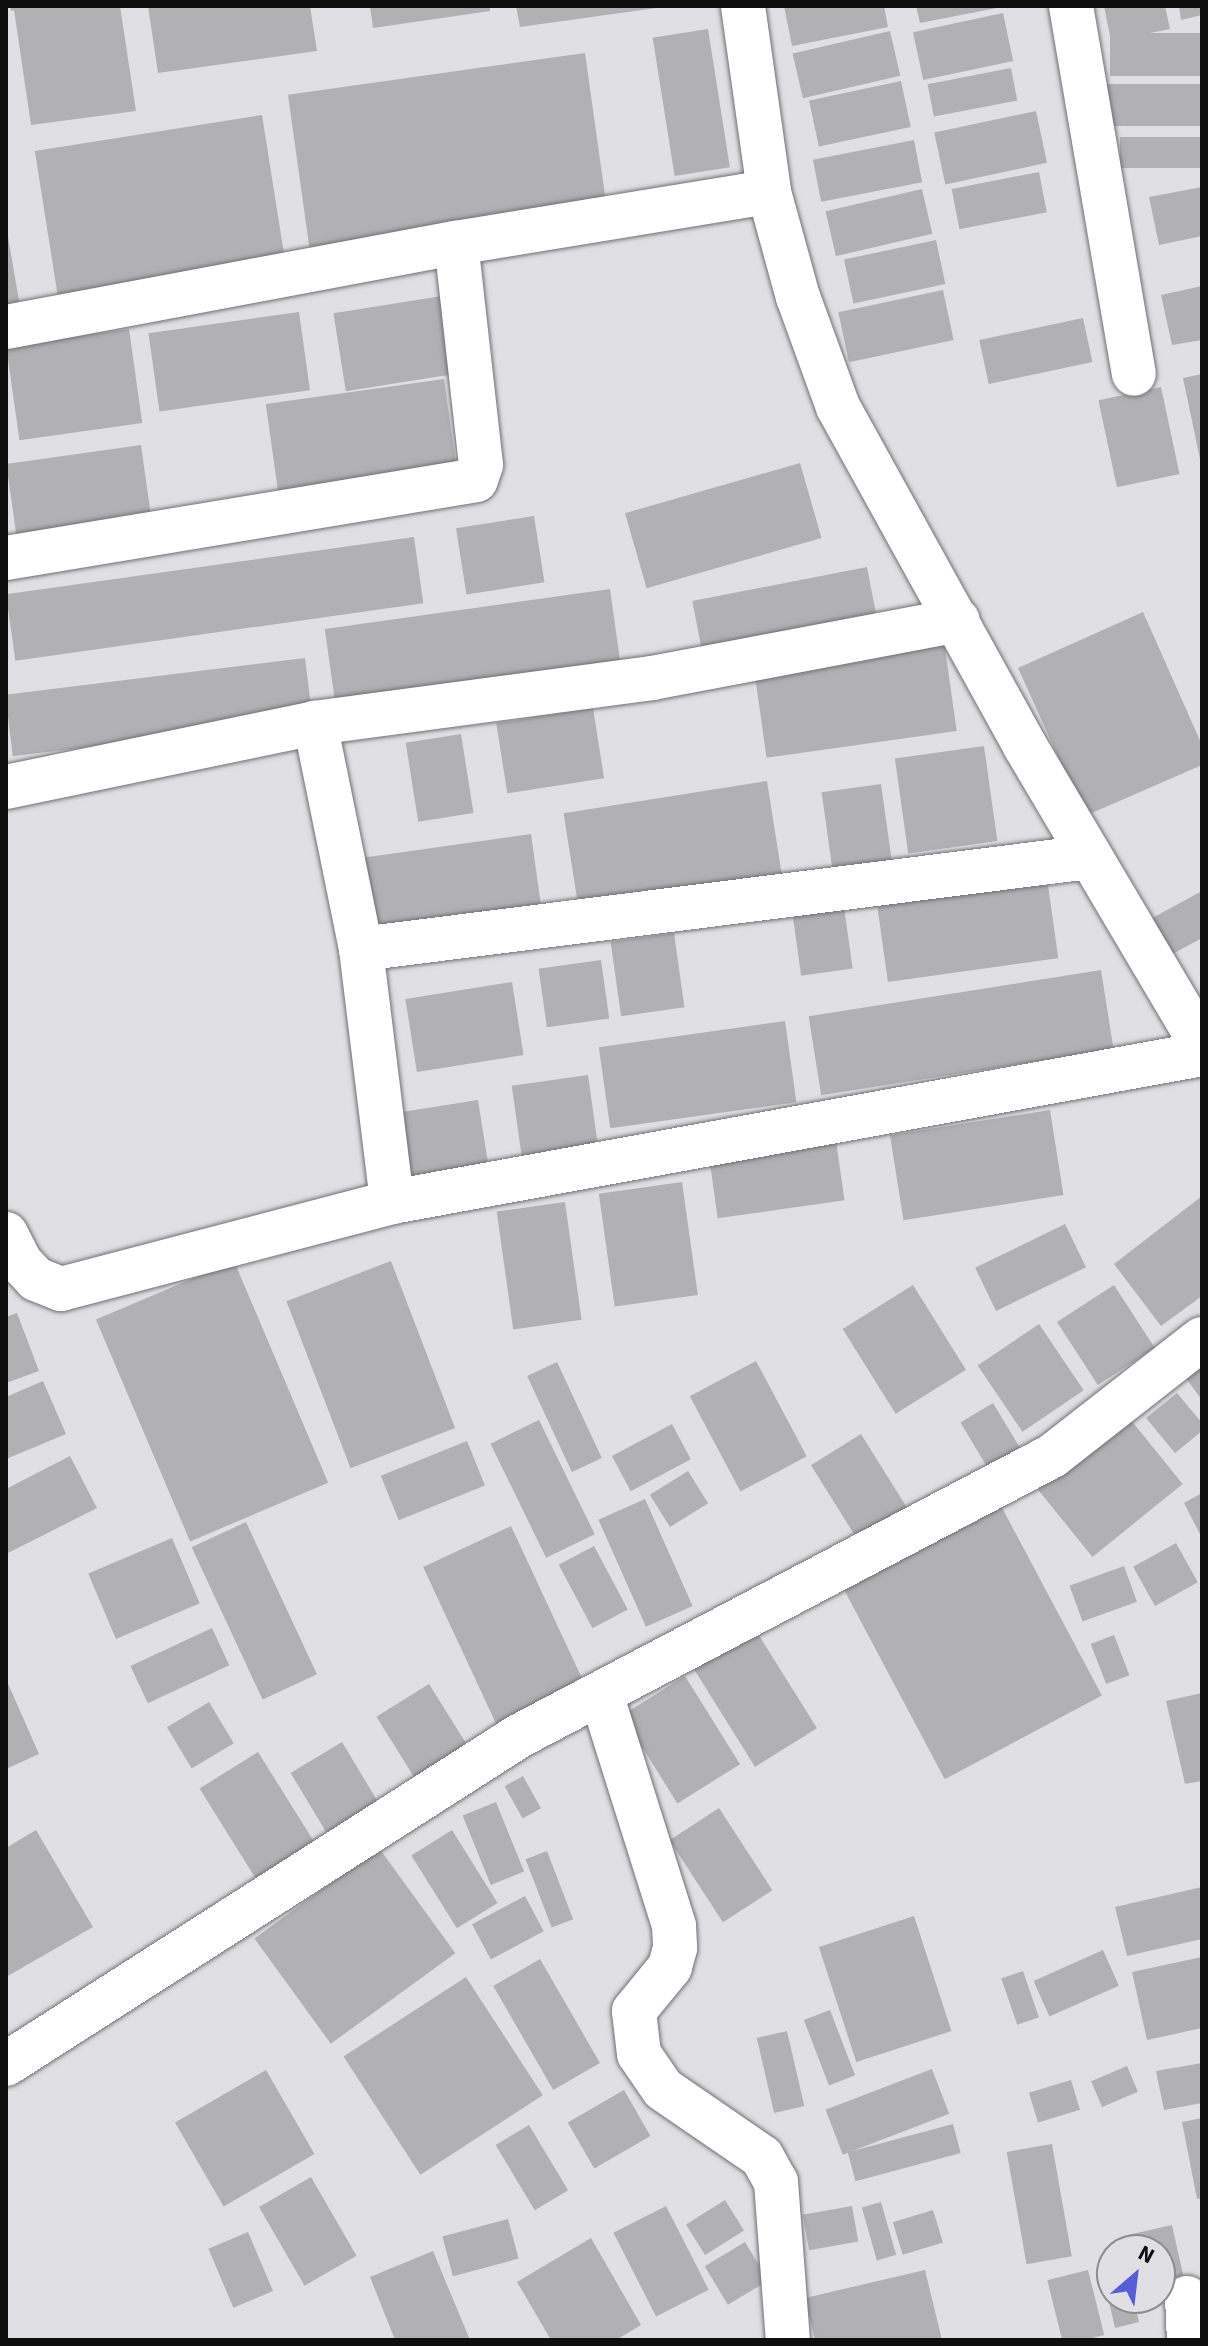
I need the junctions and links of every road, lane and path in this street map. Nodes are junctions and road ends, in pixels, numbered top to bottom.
1 (743, 6) edge
2 (1071, 6) edge
3 (769, 192) junction
4 (456, 243) junction
5 (6, 327) edge
6 (1134, 374) dead end
7 (6, 558) edge
8 (958, 620) junction
9 (315, 723) junction
10 (6, 787) edge
11 (1089, 857) junction
12 (361, 949) junction
13 (1202, 1045) edge
14 (1202, 1054) edge
15 (392, 1202) junction
16 (6, 1234) edge
17 (1202, 1339) edge
18 (601, 1694) junction
19 (6, 2064) edge
20 (788, 2340) edge

1 - 3 street
2 - 6 street
3 - 4 street
3 - 8 street
4 - 5 street
4 - 7 street
8 - 9 street
8 - 11 street
9 - 10 street
9 - 12 street
11 - 12 street
11 - 13 street
12 - 15 street
14 - 15 street
15 - 16 street
17 - 18 street
18 - 19 street
18 - 20 street

